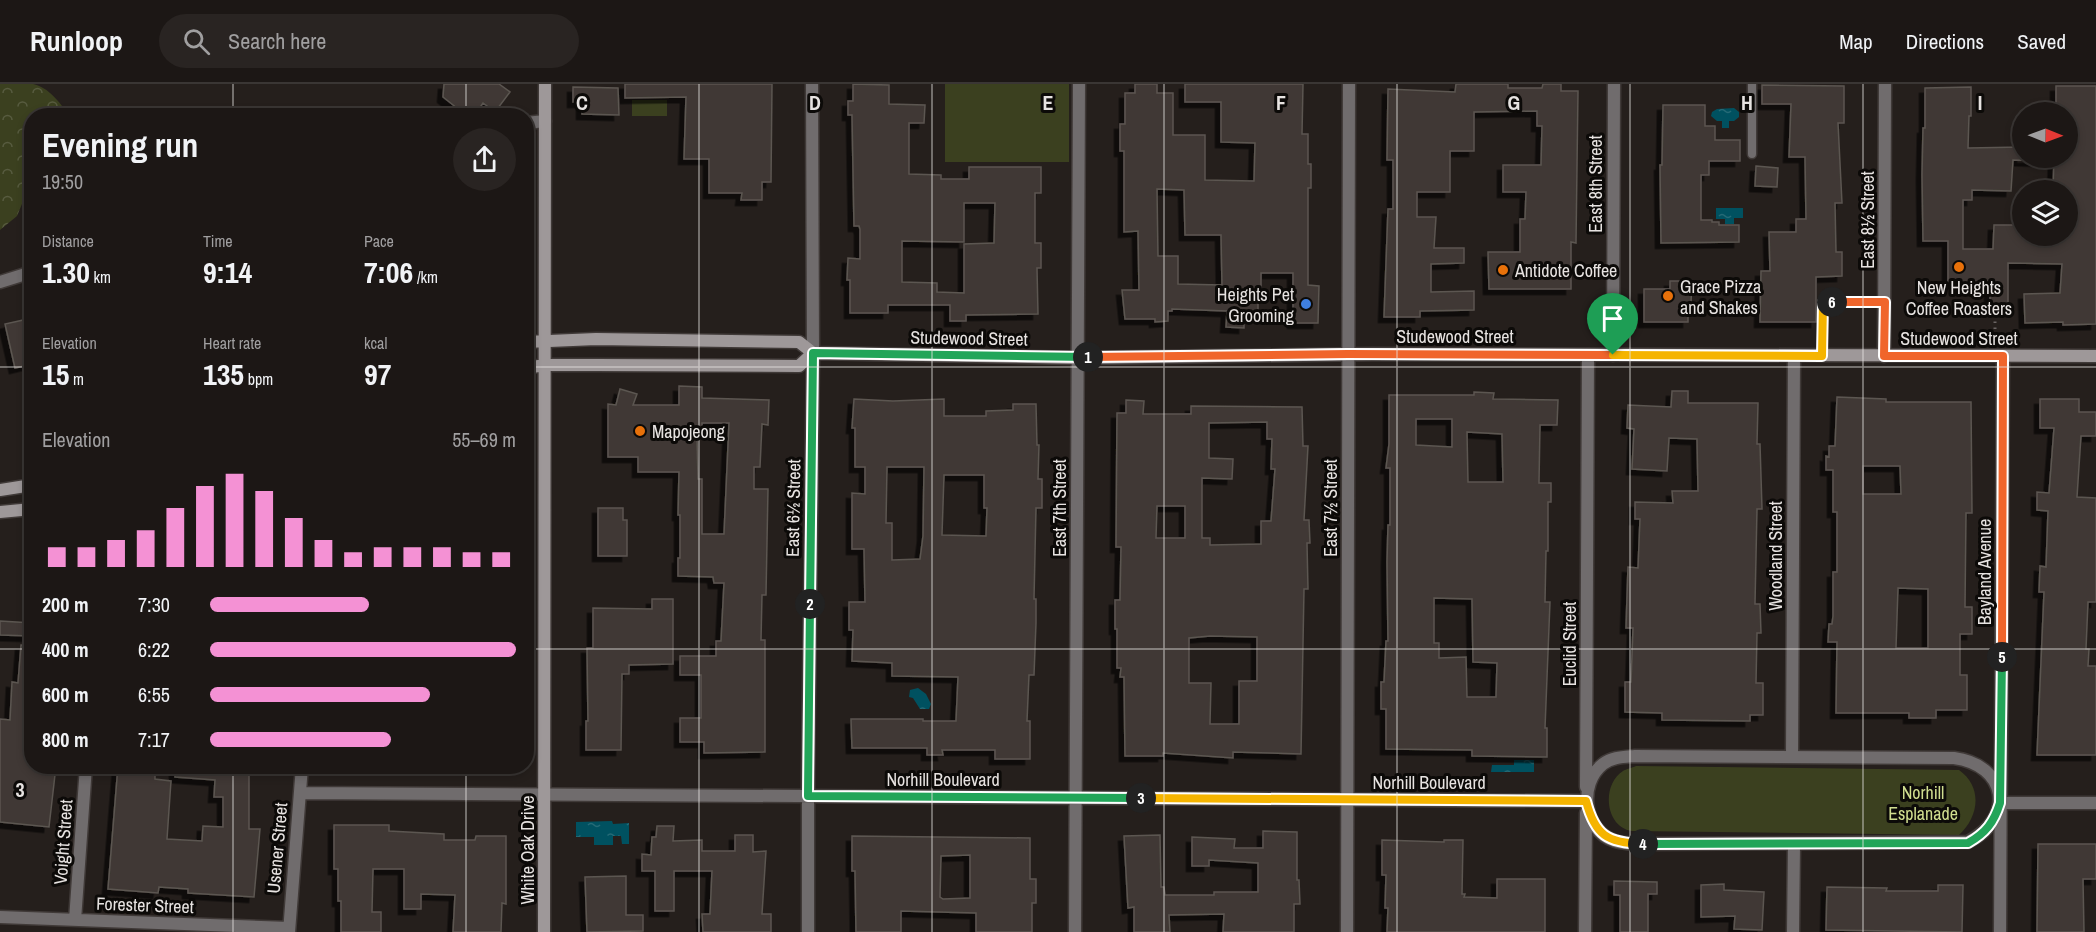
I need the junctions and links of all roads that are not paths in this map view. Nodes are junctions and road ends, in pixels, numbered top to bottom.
1 (545, 84) edge
2 (812, 84) edge
3 (1079, 84) edge
4 (1349, 84) edge
5 (1614, 84) edge
6 (1752, 84) edge
7 (1885, 84) edge
8 (545, 122) junction
9 (534, 123) edge
10 (1752, 154) dead end
11 (24, 274) edge
12 (0, 282) edge
13 (1885, 302) junction
14 (545, 341) junction
15 (534, 342) edge
16 (813, 353) junction
17 (1348, 354) junction
18 (1588, 355) junction
19 (1613, 355) junction
20 (1794, 356) junction
21 (1822, 356) junction
22 (1884, 356) junction
23 (2003, 356) junction
24 (2096, 356) edge
25 (1078, 358) junction
26 (545, 365) junction
27 (534, 367) edge
28 (24, 486) edge
29 (0, 490) edge
30 (24, 510) edge
31 (0, 512) edge
32 (1792, 757) junction
33 (85, 774) edge
34 (301, 774) edge
35 (300, 793) junction
36 (546, 794) junction
37 (808, 796) junction
38 (1076, 797) junction
39 (1347, 799) junction
40 (1586, 801) junction
41 (2000, 803) junction
42 (2096, 803) edge
43 (1794, 844) junction
44 (0, 917) edge
45 (75, 920) junction
46 (289, 930) edge
47 (544, 932) edge
48 (808, 932) edge
49 (1075, 932) edge
50 (1347, 932) edge
51 (1585, 932) edge
52 (1793, 932) edge
53 (2000, 932) edge

1 - 8 main road, White Oak Drive
2 - 16 street, East 6½ Street
3 - 25 street, East 7th Street
4 - 17 street, East 7½ Street
5 - 19 street, East 8th Street
6 - 10 lane
7 - 13 street, East 8½ Street
8 - 9 street
8 - 14 main road, White Oak Drive
11 - 12 street
13 - 21 lane
13 - 22 street, East 8½ Street
14 - 15 main road, Studewood Street
14 - 16 main road, Studewood Street
14 - 26 main road, White Oak Drive
16 - 25 main road, Studewood Street
16 - 26 main road, Studewood Street
16 - 37 street, East 6½ Street
17 - 18 main road, Studewood Street
17 - 25 main road, Studewood Street
17 - 39 street, East 7½ Street
18 - 19 main road, Studewood Street
18 - 40 street, Euclid Street
19 - 20 main road, Studewood Street
20 - 21 main road, Studewood Street
20 - 32 street, Woodland Street
21 - 22 main road, Studewood Street
22 - 23 main road, Studewood Street
23 - 24 main road, Studewood Street
23 - 41 street, Bayland Avenue
25 - 38 street, East 7th Street
26 - 27 main road, Studewood Street
26 - 36 main road, White Oak Drive
28 - 29 main road
30 - 31 main road
32 - 40 street
32 - 41 street
33 - 45 street, Voight Street
34 - 35 street, Usener Street
35 - 36 street, Norhill Boulevard
35 - 46 street, Usener Street
36 - 37 street, Norhill Boulevard
36 - 47 main road, White Oak Drive
37 - 38 street, Norhill Boulevard
37 - 48 street, East 6½ Street
38 - 39 street, Norhill Boulevard
38 - 49 street, East 7th Street
39 - 40 street, Norhill Boulevard
39 - 50 street, East 7½ Street
40 - 43 street
40 - 51 street, Euclid Street
41 - 42 street
41 - 43 street
41 - 53 street, Bayland Avenue
43 - 52 street
44 - 45 street, Forester Street
45 - 46 street, Forester Street

